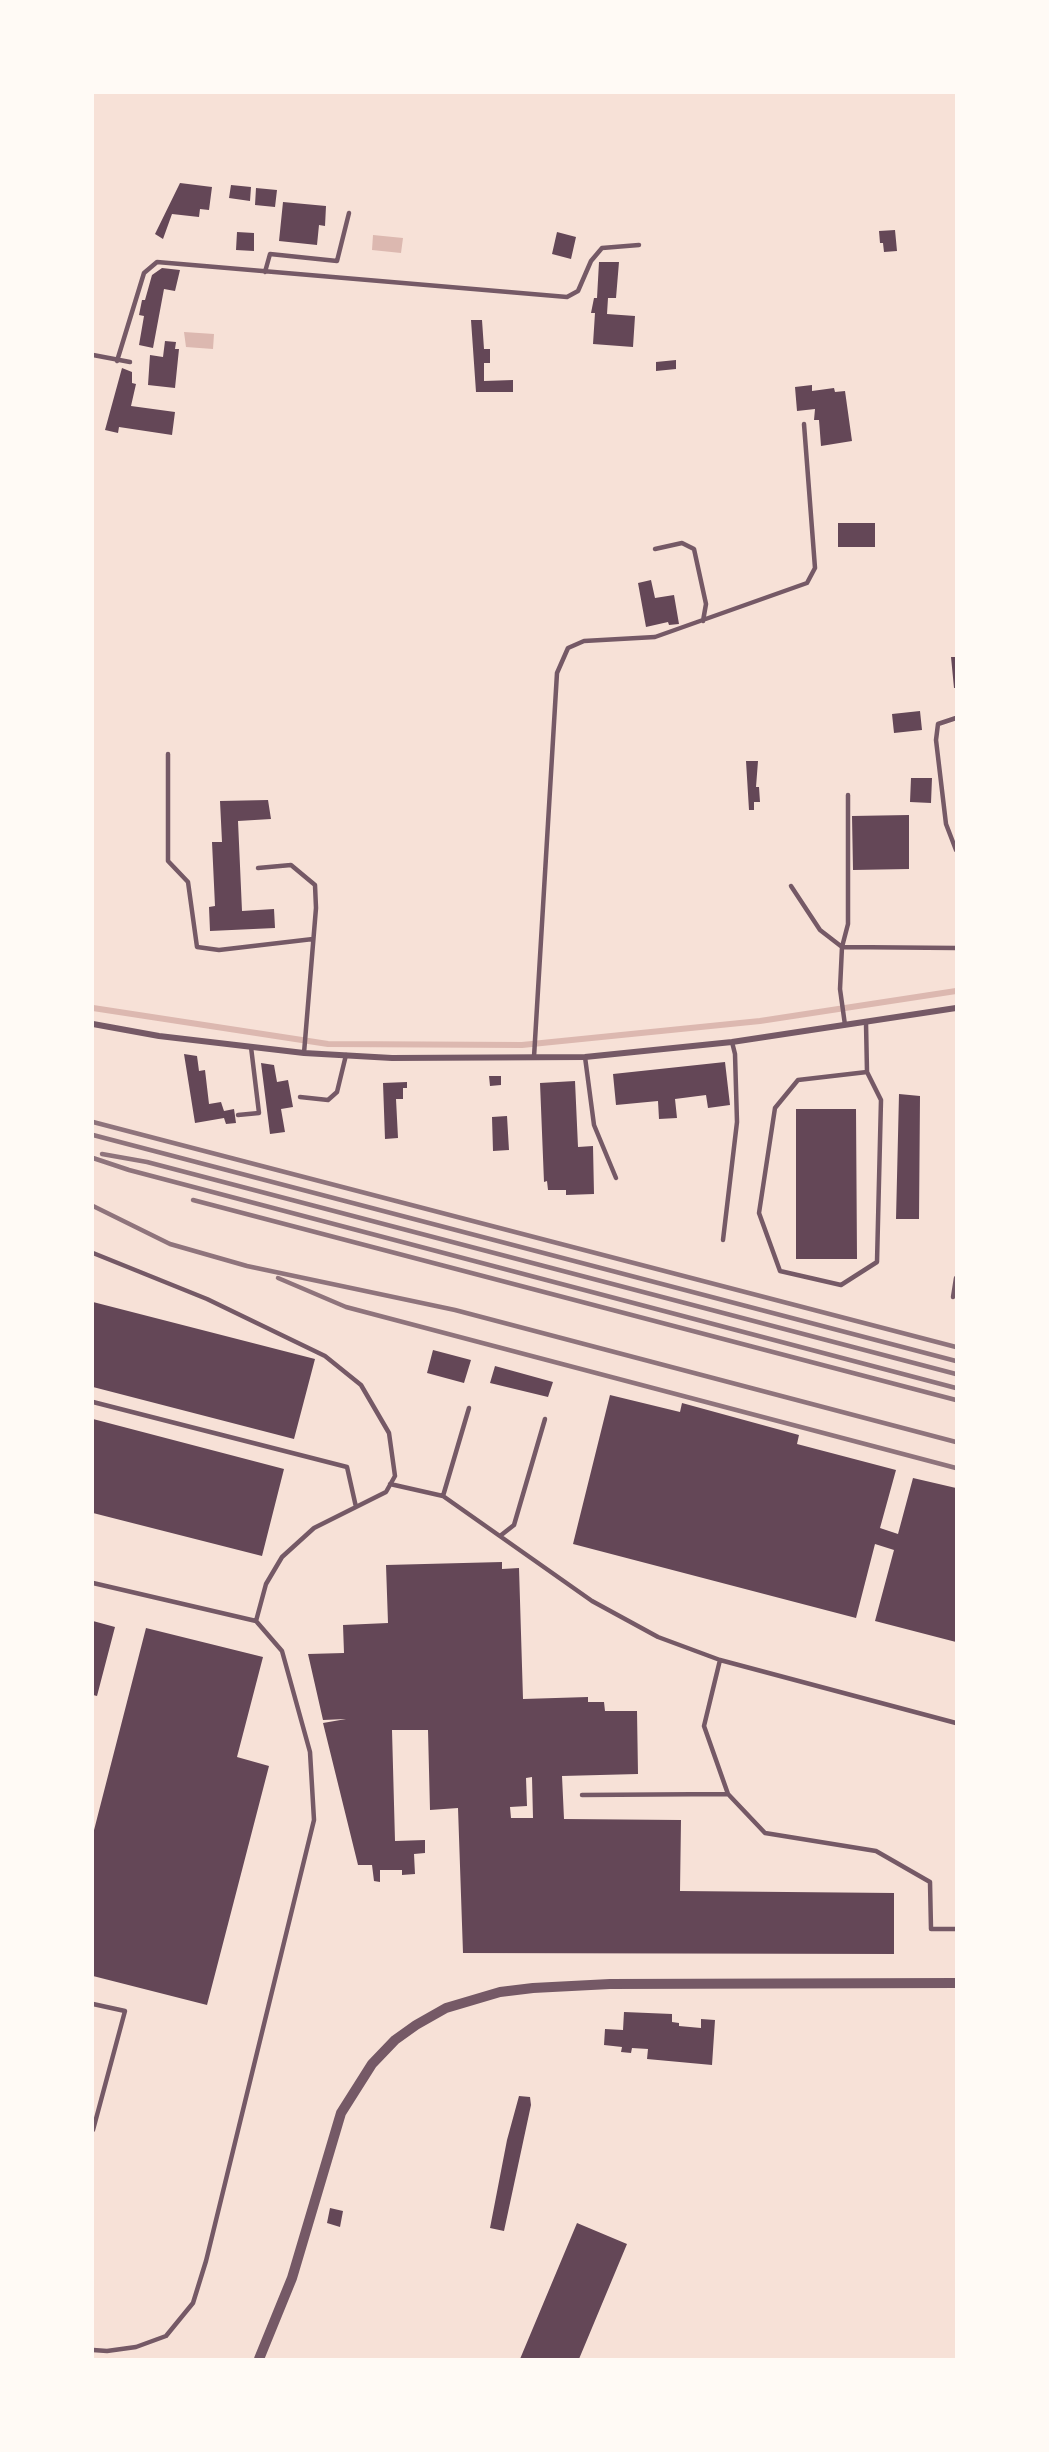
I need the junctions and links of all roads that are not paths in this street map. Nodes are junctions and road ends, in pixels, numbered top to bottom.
1 (349, 213) dead end
2 (639, 244) dead end
3 (265, 272) junction
4 (93, 355) edge
5 (117, 361) junction
6 (130, 362) dead end
7 (804, 424) dead end
8 (655, 549) dead end
9 (703, 621) junction
10 (956, 718) edge
11 (168, 754) dead end
12 (848, 795) dead end
13 (956, 850) edge
14 (258, 868) dead end
15 (791, 886) dead end
16 (313, 939) junction
17 (842, 947) junction
18 (956, 948) edge
19 (956, 1008) edge
20 (866, 1023) junction
21 (93, 1024) edge
22 (845, 1026) junction
23 (732, 1042) junction
24 (251, 1047) junction
25 (303, 1053) junction
26 (346, 1055) junction
27 (534, 1057) junction
28 (585, 1057) junction
29 (867, 1072) junction
30 (300, 1098) dead end
31 (238, 1115) dead end
32 (616, 1178) dead end
33 (723, 1240) dead end
34 (93, 1253) edge
35 (956, 1278) edge
36 (953, 1297) dead end
37 (93, 1402) edge
38 (469, 1408) dead end
39 (545, 1419) dead end
40 (390, 1484) junction
41 (443, 1496) junction
42 (356, 1507) junction
43 (501, 1536) junction
44 (93, 1583) edge
45 (256, 1621) junction
46 (720, 1660) junction
47 (956, 1723) edge
48 (728, 1794) junction
49 (582, 1795) dead end
50 (956, 1929) edge
51 (956, 1983) edge
52 (93, 2004) edge
53 (93, 2130) edge
54 (93, 2349) edge
55 (259, 2359) edge

1 - 3 lane
2 - 3 lane
3 - 5 lane
4 - 5 lane
5 - 6 lane
7 - 9 lane
8 - 9 lane
9 - 27 lane
10 - 13 lane
11 - 16 lane
12 - 17 lane
14 - 16 lane
15 - 17 lane
16 - 25 lane
17 - 18 lane
17 - 22 lane
19 - 20 street
20 - 22 street
20 - 29 lane
21 - 24 street
22 - 23 street
23 - 28 street
23 - 33 lane
24 - 25 street
24 - 31 lane
25 - 26 street
26 - 27 street
26 - 30 lane
27 - 28 street
28 - 32 lane
29 - 29 lane
34 - 40 lane
35 - 36 lane
37 - 42 lane
38 - 41 lane
39 - 43 lane
40 - 41 lane
40 - 42 lane
41 - 43 lane
42 - 45 lane
43 - 46 lane
44 - 45 lane
45 - 54 lane
46 - 47 lane
46 - 48 lane
48 - 49 lane
48 - 50 lane
51 - 55 street
52 - 53 lane

